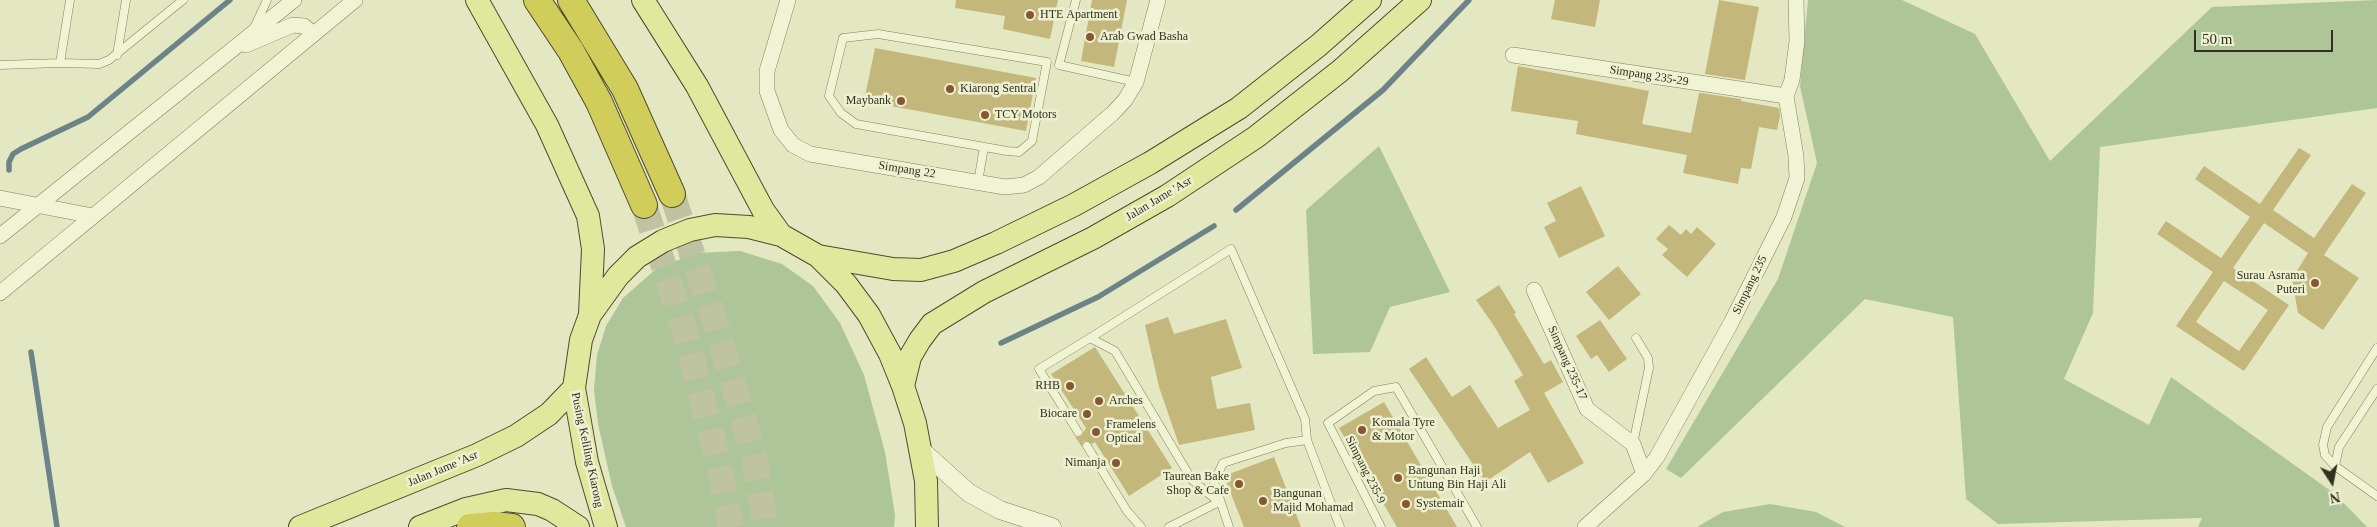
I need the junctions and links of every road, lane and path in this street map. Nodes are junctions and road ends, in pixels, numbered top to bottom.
1 (70, 0) edge
2 (126, 0) edge
3 (183, 0) edge
4 (267, 0) edge
5 (294, 0) edge
6 (355, 0) edge
7 (477, 0) edge
8 (537, 0) edge
9 (571, 0) edge
10 (643, 0) edge
11 (788, 0) edge
12 (1076, 0) edge
13 (1158, 0) edge
14 (1370, 0) edge
15 (1420, 0) edge
16 (1796, 0) edge
17 (314, 34) junction
18 (250, 36) junction
19 (231, 52) junction
20 (1513, 54) dead end
21 (117, 55) junction
22 (60, 63) junction
23 (0, 64) edge
24 (1136, 82) junction
25 (1786, 96) junction
26 (984, 147) junction
27 (978, 182) junction
28 (672, 194) tunnel mouth
29 (0, 198) edge
30 (39, 205) junction
31 (644, 205) tunnel mouth
32 (93, 216) junction
33 (782, 235) junction
34 (0, 236) edge
35 (818, 256) junction
36 (1534, 290) dead end
37 (0, 292) edge
38 (590, 316) junction
39 (1090, 338) junction
40 (1636, 338) dead end
41 (2377, 348) edge
42 (903, 386) junction
43 (574, 388) junction
44 (2377, 390) edge
45 (1078, 432) dead end
46 (1307, 440) junction
47 (1633, 444) junction
48 (1087, 446) dead end
49 (919, 448) junction
50 (2335, 466) junction
51 (1644, 474) junction
52 (2377, 496) edge
53 (1219, 502) junction
54 (300, 527) edge
55 (420, 527) edge
56 (470, 527) edge
57 (512, 527) edge
58 (578, 527) edge
59 (606, 527) edge
60 (927, 527) edge
61 (1052, 527) edge
62 (1141, 527) edge
63 (1169, 527) edge
64 (1230, 527) edge
65 (1340, 527) edge
66 (1381, 527) edge
67 (1477, 527) edge
68 (1585, 527) edge

1 - 22 lane
2 - 21 lane
3 - 21 lane
4 - 18 lane
5 - 18 street
6 - 17 street
7 - 38 main road
8 - 31 highway
9 - 28 highway
10 - 33 main road
11 - 27 street, Simpang 22
12 - 24 lane
13 - 24 street, Simpang 22
14 - 35 main road
15 - 42 main road, Jalan Jame 'Asr
16 - 25 street, Simpang 235
17 - 19 street
17 - 32 street
18 - 19 street
19 - 30 street
20 - 25 street, Simpang 235-29
21 - 22 lane
22 - 23 lane
24 - 27 street, Simpang 22
25 - 51 street, Simpang 235
26 - 26 lane
26 - 27 lane
29 - 30 street
30 - 32 street
30 - 34 street
32 - 37 street
33 - 35 main road, Pusing Keliling Kiarong
33 - 38 main road, Pusing Keliling Kiarong
35 - 42 main road, Pusing Keliling Kiarong
36 - 47 street, Simpang 235-17
38 - 43 main road, Pusing Keliling Kiarong
39 - 45 lane
39 - 46 lane
39 - 53 lane
40 - 47 lane
41 - 50 lane
42 - 49 main road, Pusing Keliling Kiarong
43 - 54 main road, Jalan Jame 'Asr
43 - 59 main road, Pusing Keliling Kiarong
44 - 50 lane
46 - 53 lane
46 - 65 lane
47 - 51 street
48 - 62 lane
49 - 60 main road, Pusing Keliling Kiarong
49 - 61 street
50 - 52 lane
51 - 68 street, Simpang 235
53 - 63 lane
53 - 64 lane
55 - 58 main road
56 - 57 highway
66 - 67 lane, Simpang 235-9

